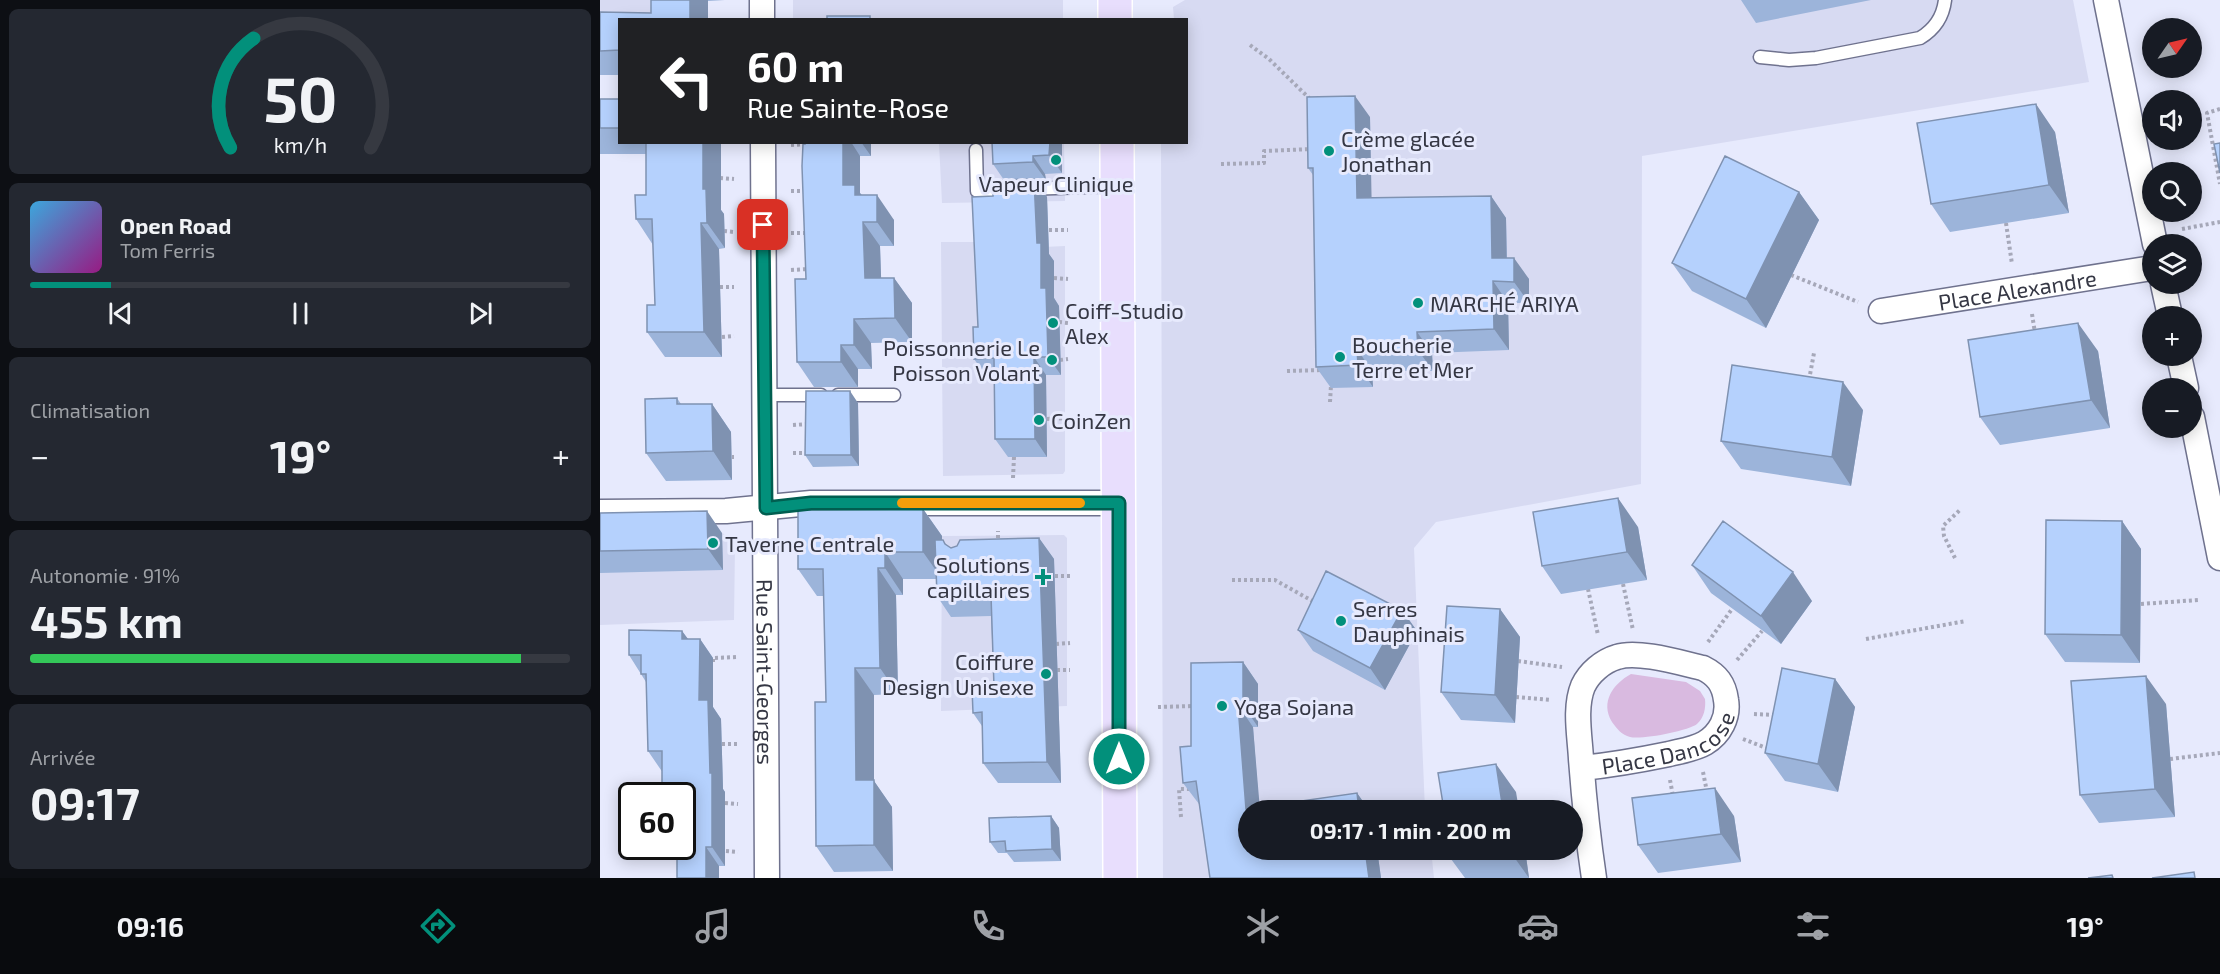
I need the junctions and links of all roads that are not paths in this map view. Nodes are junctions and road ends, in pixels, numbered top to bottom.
1 (762, 0) edge
2 (1115, 0) edge
3 (1945, 0) edge
4 (2106, 0) edge
5 (762, 18) edge
6 (1115, 18) edge
7 (1760, 57) dead end
8 (763, 144) edge
9 (1116, 144) edge
10 (976, 150) dead end
11 (1117, 186) junction
12 (2153, 234) edge
13 (2142, 269) edge
14 (1881, 311) road end
15 (765, 395) junction
16 (894, 395) dead end
17 (2196, 438) edge
18 (1119, 503) junction
19 (766, 508) junction
20 (600, 512) edge
21 (2220, 558) edge
22 (1582, 768) junction
23 (766, 878) edge
24 (1120, 878) edge
25 (1594, 878) edge

1 - 5 street
2 - 6 main road
3 - 7 lane
4 - 12 street
8 - 15 street, Rue Saint-Georges
9 - 11 main road
10 - 11 lane
11 - 18 main road
13 - 14 street, Place Alexandre
15 - 16 lane
15 - 19 street, Rue Saint-Georges
17 - 21 street
18 - 19 street
18 - 24 main road
19 - 20 street
19 - 23 street, Rue Saint-Georges
22 - 22 street, Place Dancose
22 - 25 street, Place Dancose

